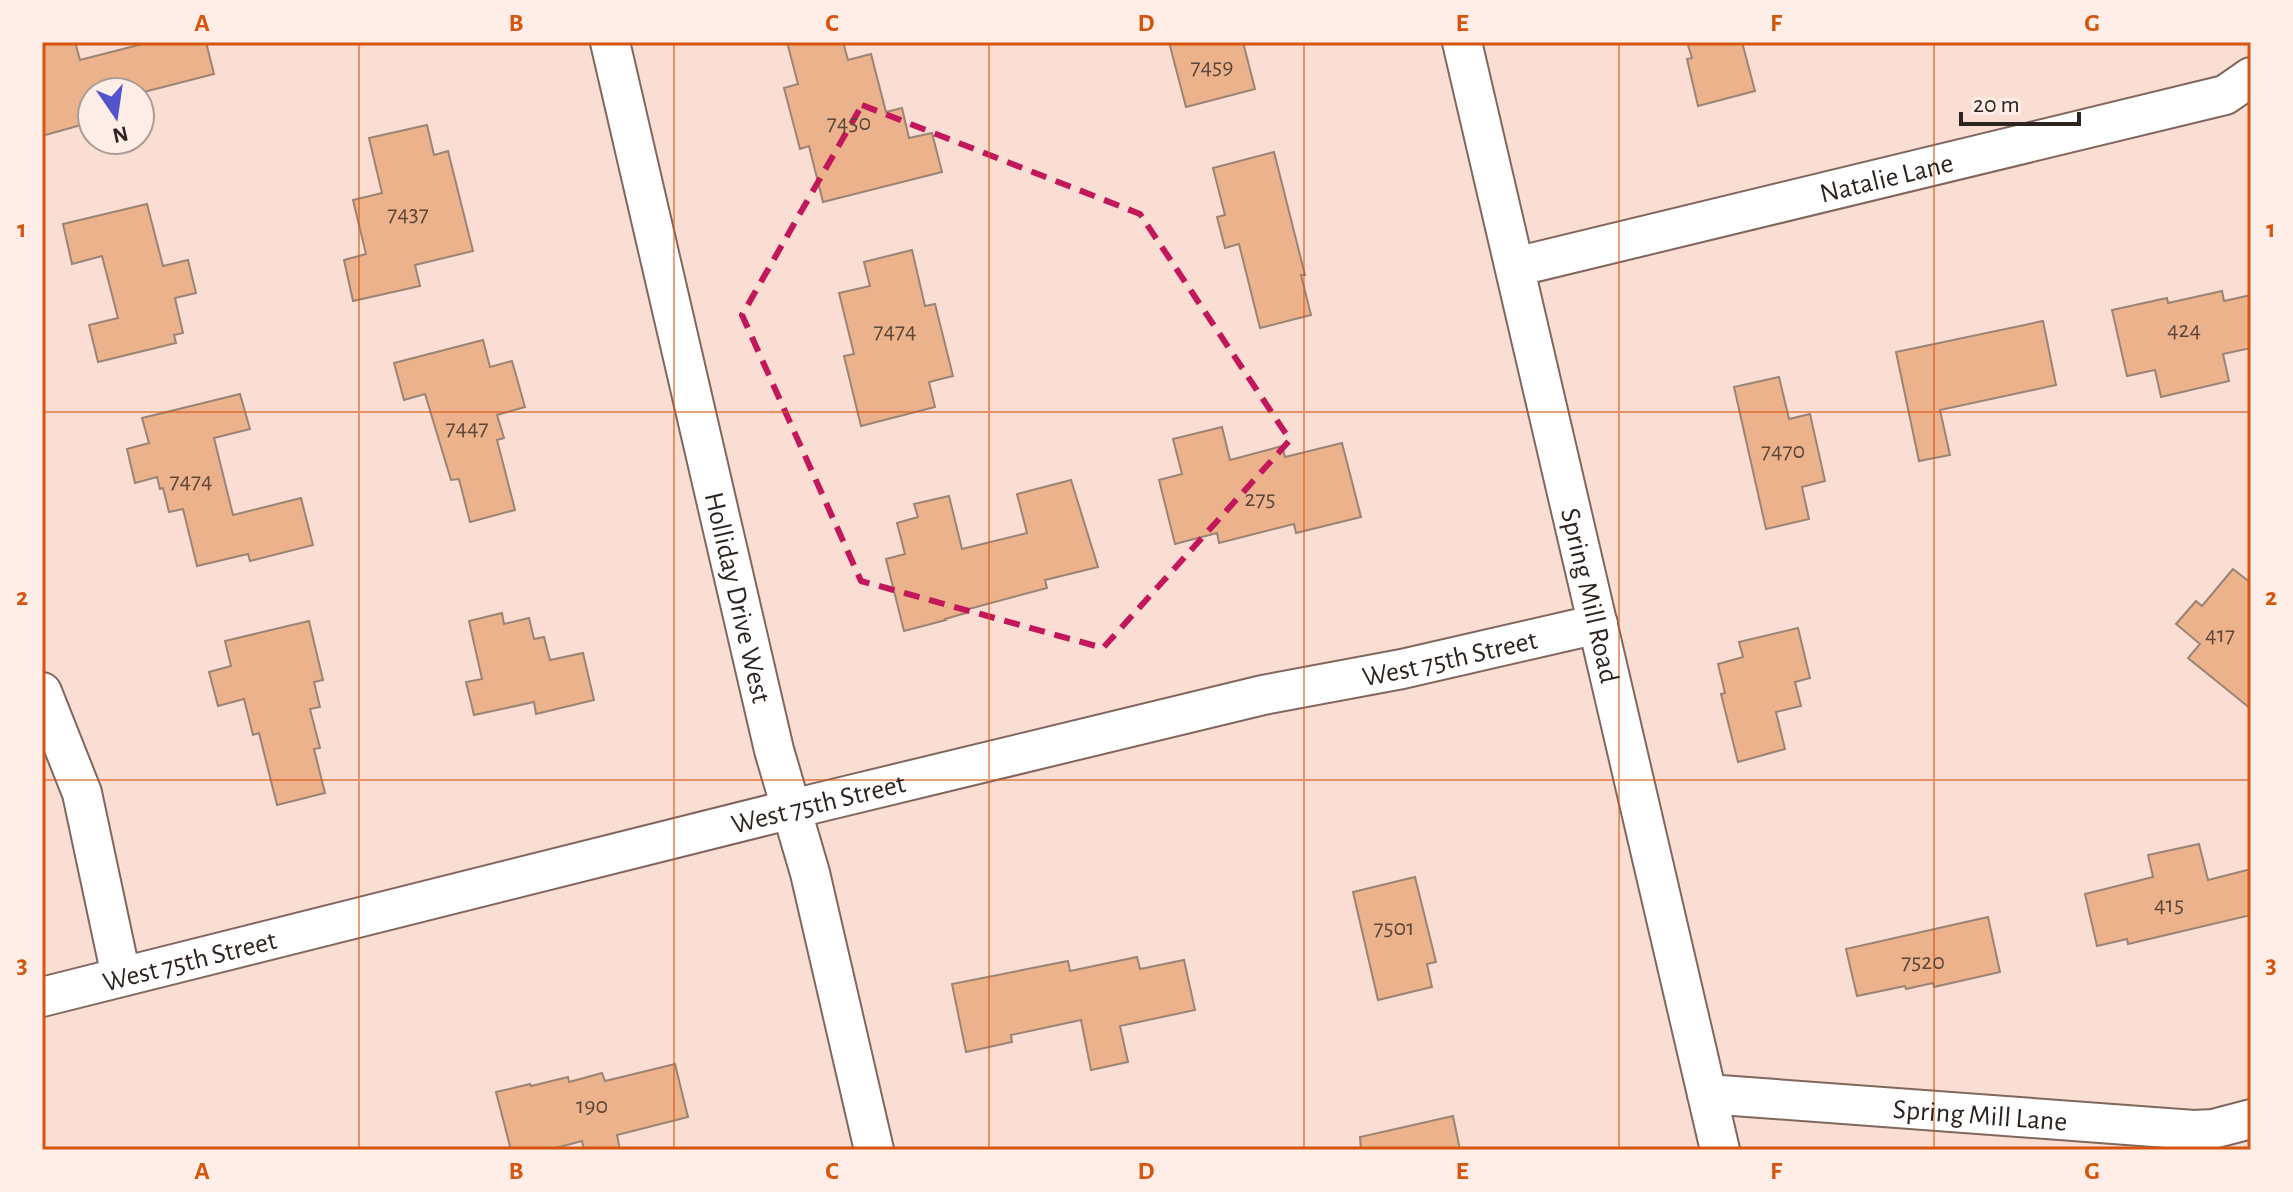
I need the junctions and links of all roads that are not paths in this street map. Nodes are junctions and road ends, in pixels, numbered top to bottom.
1 (610, 42) edge
2 (1462, 42) edge
3 (2251, 77) edge
4 (1515, 267) junction
5 (1598, 624) junction
6 (42, 692) edge
7 (792, 809) junction
8 (121, 976) junction
9 (42, 997) edge
10 (1707, 1094) junction
11 (2251, 1119) edge
12 (874, 1150) edge
13 (1720, 1150) edge

1 - 7 street, Holliday Drive West
2 - 4 street, Spring Mill Road
3 - 4 street, Natalie Lane
4 - 5 street, Spring Mill Road
5 - 7 street, West 75th Street
5 - 10 street, Spring Mill Road
6 - 8 street
7 - 8 street, West 75th Street
7 - 12 street, Holliday Drive West
8 - 9 street, West 75th Street
10 - 11 street, Spring Mill Lane
10 - 13 street, Spring Mill Road

